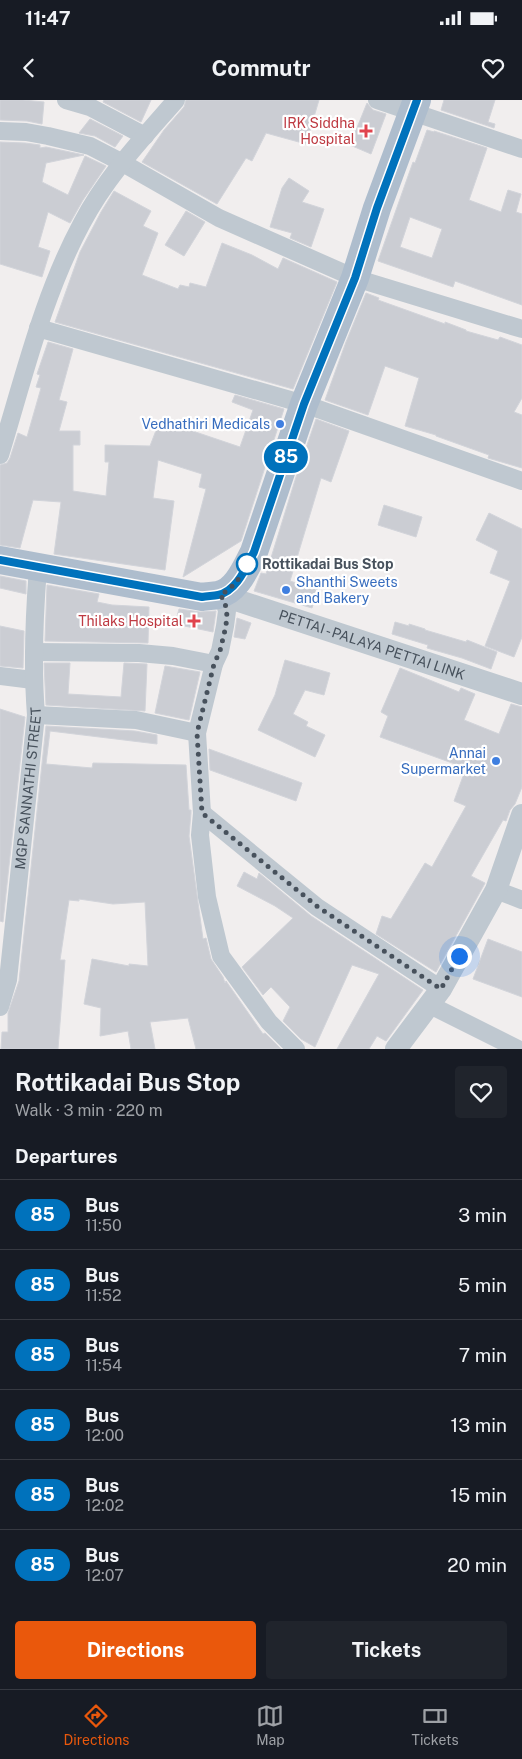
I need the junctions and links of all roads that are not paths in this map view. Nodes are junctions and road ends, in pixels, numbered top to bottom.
1 (66, 100) edge
2 (176, 100) edge
3 (376, 100) edge
4 (415, 106) edge
5 (0, 132) edge
6 (145, 136) junction
7 (522, 149) edge
8 (121, 162) junction
9 (355, 278) junction
10 (38, 328) junction
11 (522, 329) edge
12 (304, 404) junction
13 (0, 455) edge
14 (522, 481) edge
15 (0, 560) edge
16 (38, 568) junction
17 (223, 593) junction
18 (34, 652) junction
19 (214, 664) junction
20 (0, 676) edge
21 (33, 680) junction
22 (522, 694) edge
23 (36, 715) junction
24 (197, 733) junction
25 (202, 813) junction
26 (522, 815) edge
27 (496, 890) junction
28 (522, 900) edge
29 (436, 997) junction
30 (0, 1007) edge
31 (296, 1049) edge
32 (396, 1049) edge
33 (518, 1049) edge

1 - 6 street
2 - 6 street
3 - 4 street
4 - 7 street
4 - 9 main road
5 - 8 street
6 - 8 street
8 - 9 street
8 - 10 street
9 - 11 street
9 - 12 main road
10 - 12 street
10 - 13 street
12 - 14 street
12 - 17 main road
15 - 16 main road
16 - 17 main road
16 - 18 street, MGP SANNATHI STREET
17 - 19 street
17 - 22 street, PETTAI - PALAYA PETTAI LINK
18 - 19 street
18 - 21 street, MGP SANNATHI STREET
19 - 24 street
20 - 21 street
21 - 23 street, MGP SANNATHI STREET
23 - 24 street
23 - 30 street, MGP SANNATHI STREET
24 - 25 street
25 - 29 street
25 - 31 street
26 - 27 street
27 - 28 street
27 - 29 street
29 - 32 street
29 - 33 street

